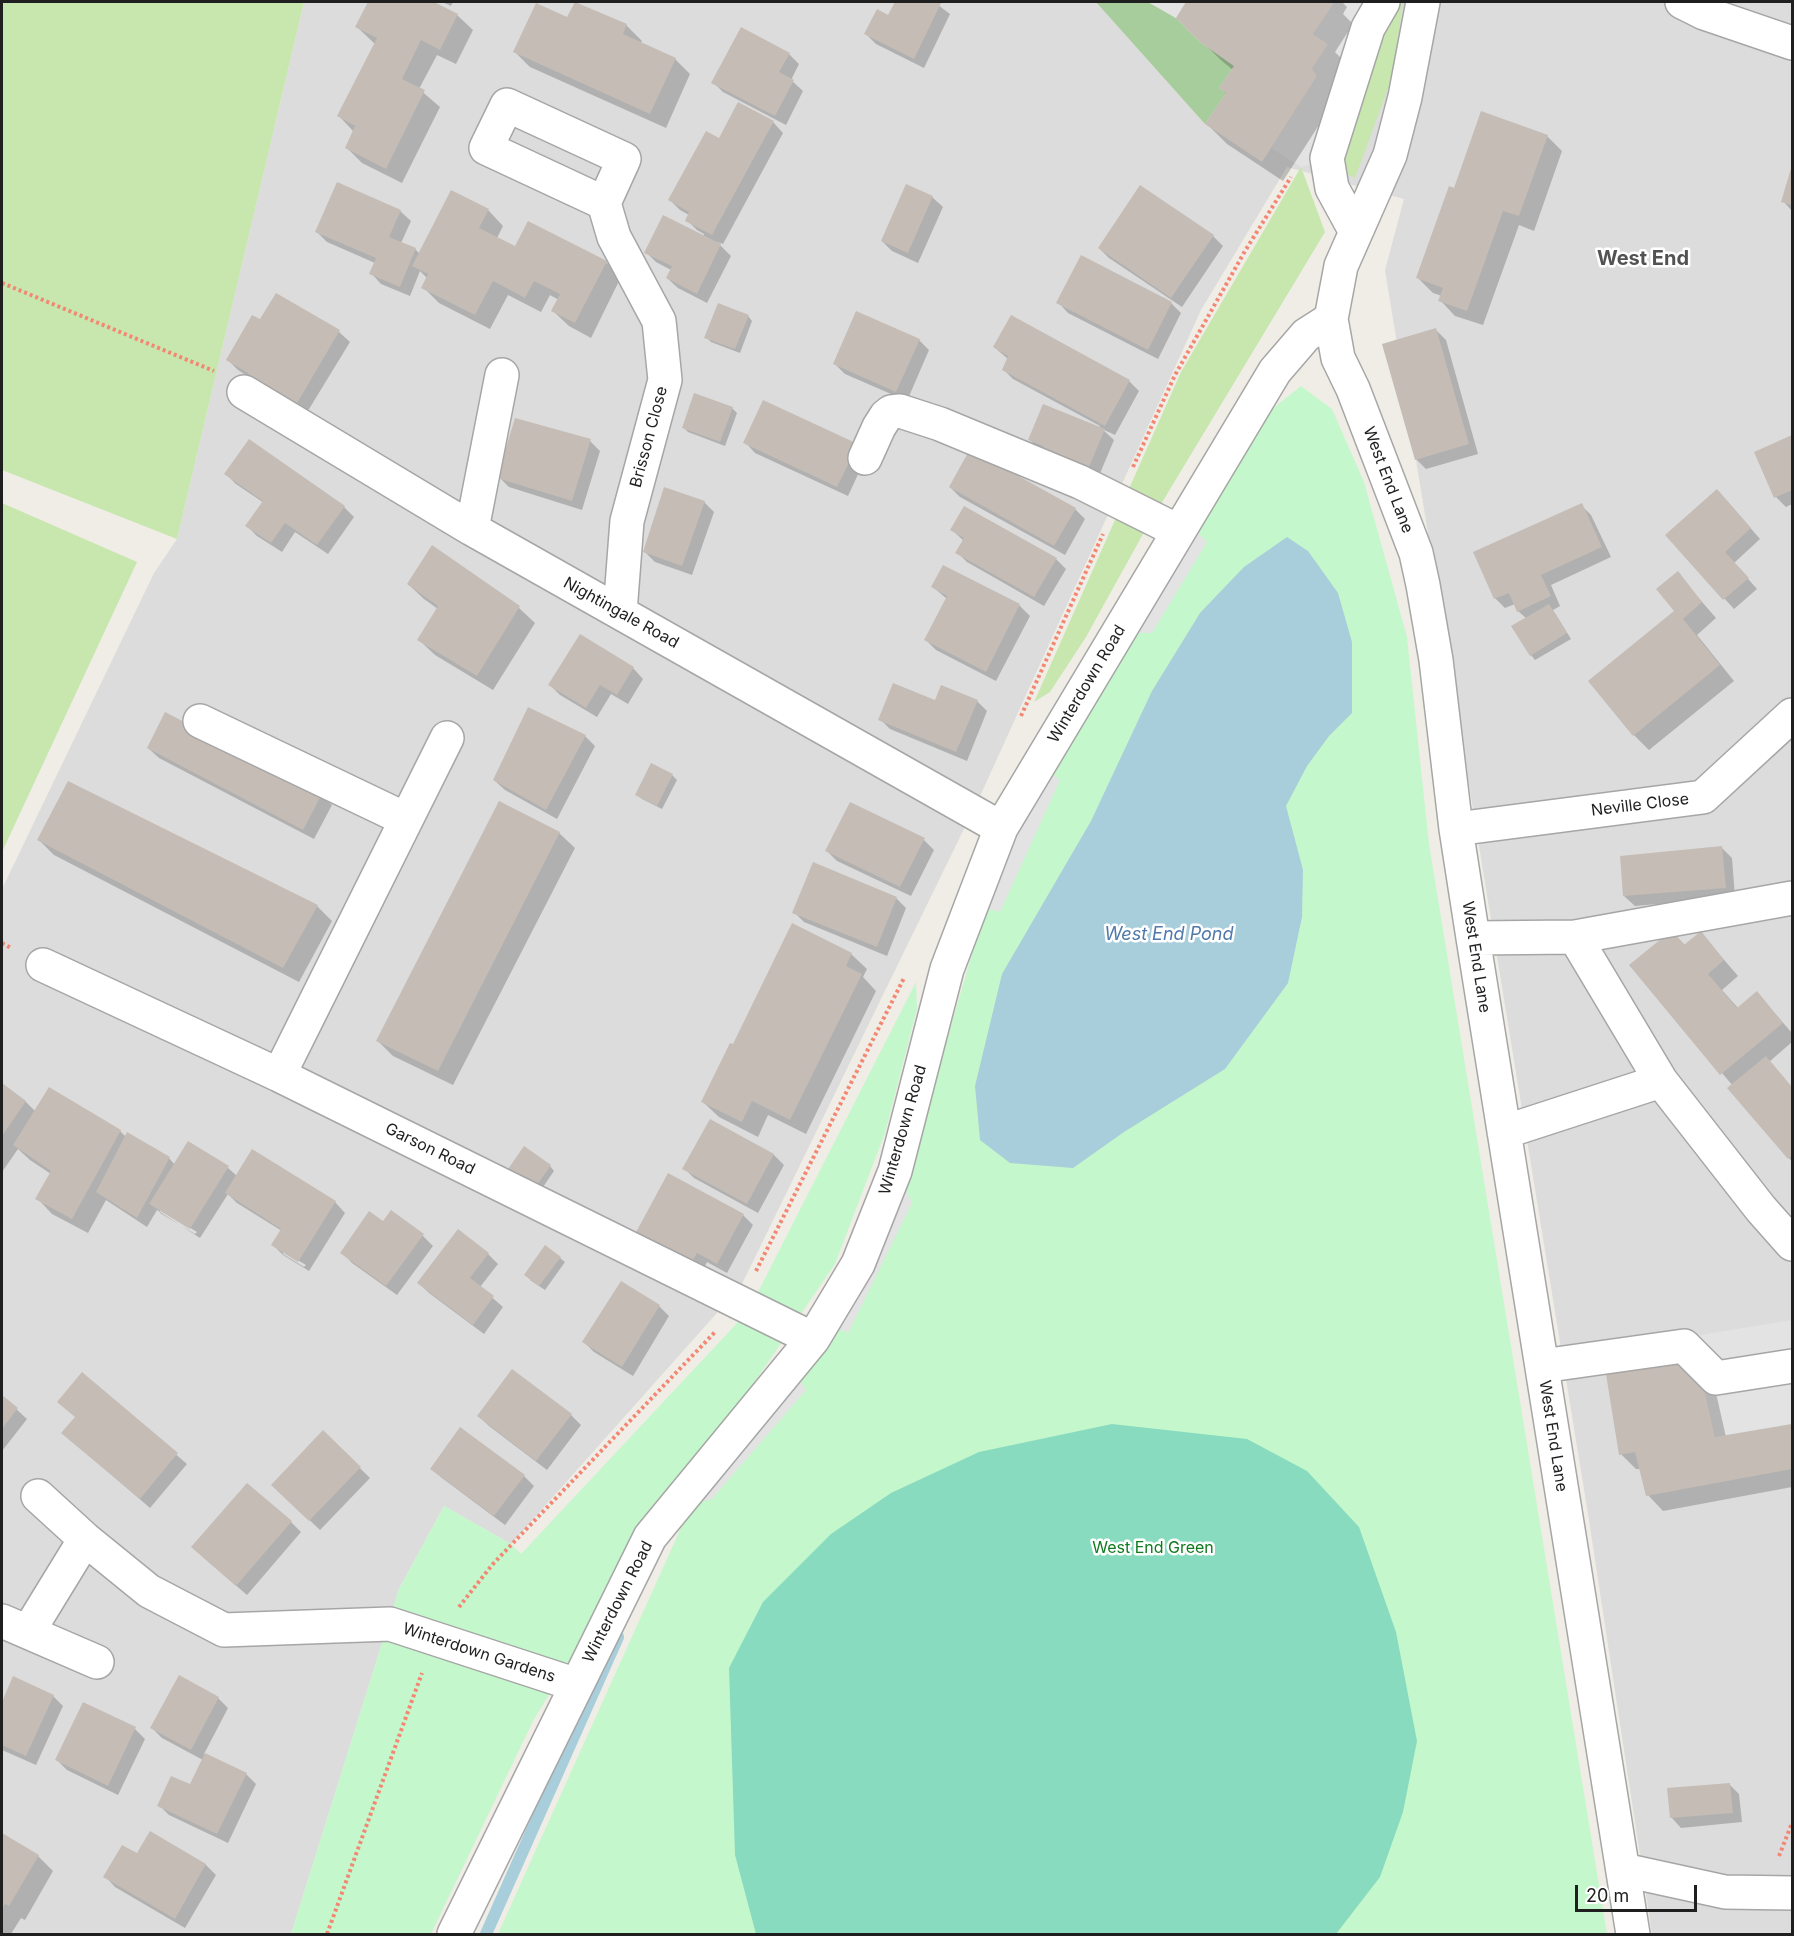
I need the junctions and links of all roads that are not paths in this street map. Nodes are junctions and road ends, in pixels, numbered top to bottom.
1 (1383, 2) edge
2 (1423, 2) edge
3 (1682, 2) edge
4 (1792, 43) edge
5 (604, 203) dead end
6 (1356, 232) junction
7 (1331, 319) junction
8 (502, 375) dead end
9 (244, 392) road end
10 (865, 459) dead end
11 (472, 529) junction
12 (1178, 531) junction
13 (620, 612) junction
14 (1792, 715) edge
15 (200, 721) dead end
16 (447, 738) dead end
17 (405, 819) junction
18 (1001, 828) junction
19 (1456, 829) junction
20 (1792, 898) edge
21 (1575, 937) junction
22 (1473, 939) junction
23 (43, 965) dead end
24 (279, 1074) junction
25 (1661, 1081) junction
26 (1504, 1132) junction
27 (1792, 1244) edge
28 (813, 1339) junction
29 (1542, 1366) junction
30 (1792, 1366) edge
31 (38, 1496) dead end
32 (85, 1539) junction
33 (15, 1627) edge
34 (97, 1662) dead end
35 (577, 1685) junction
36 (1624, 1870) junction
37 (1792, 1893) edge
38 (454, 1935) edge
39 (1633, 1935) edge

1 - 6 street
2 - 6 street, West End Lane
3 - 4 street
5 - 13 street, Brisson Close
6 - 7 street, West End Lane
7 - 12 street, Winterdown Road
7 - 19 street, West End Lane
8 - 11 street
9 - 11 street, Nightingale Road
10 - 12 street
11 - 13 street, Nightingale Road
12 - 18 street, Winterdown Road
13 - 18 street, Nightingale Road
14 - 19 street, Neville Close
15 - 17 street
16 - 17 street
17 - 24 street
18 - 28 street, Winterdown Road
19 - 22 street, West End Lane
20 - 21 street
21 - 22 street
21 - 25 street
22 - 26 street, West End Lane
23 - 24 street, Garson Road
24 - 28 street, Garson Road
25 - 26 street
25 - 27 street
26 - 29 street, West End Lane
28 - 35 street, Winterdown Road
29 - 30 street
29 - 36 street, West End Lane
31 - 32 street, Winterdown Gardens
32 - 33 street
32 - 35 street, Winterdown Gardens
33 - 34 street
35 - 38 street, Winterdown Road
36 - 37 street
36 - 39 street, West End Lane

